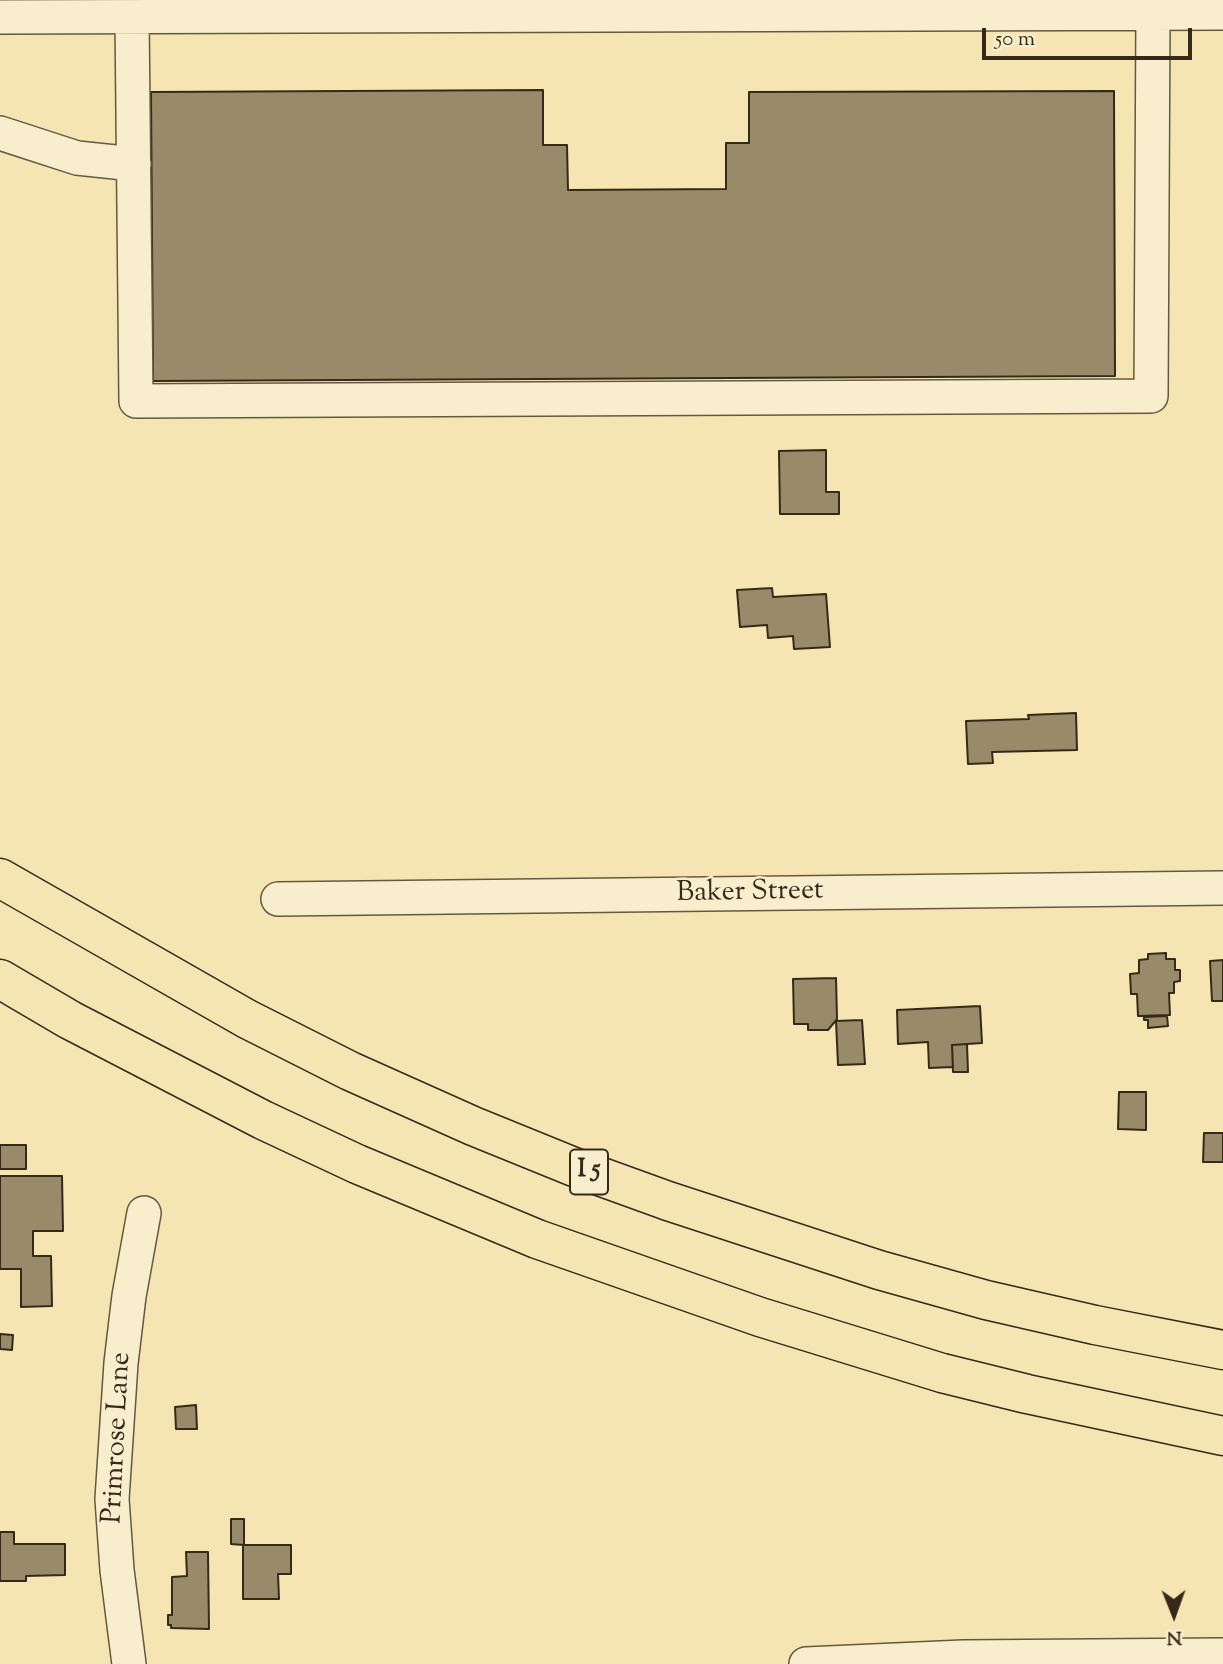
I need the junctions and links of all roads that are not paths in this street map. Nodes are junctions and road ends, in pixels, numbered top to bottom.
1 (1153, 13) junction
2 (1223, 13) edge
3 (0, 17) edge
4 (132, 17) junction
5 (0, 133) edge
6 (134, 164) junction
7 (0, 878) edge
8 (1223, 888) edge
9 (278, 899) dead end
10 (0, 979) edge
11 (144, 1213) dead end
12 (1223, 1350) edge
13 (1223, 1436) edge
14 (1223, 1655) edge
15 (129, 1664) edge
16 (806, 1664) edge

1 - 2 street
1 - 4 street
1 - 6 street
3 - 4 street
4 - 6 street
5 - 6 street
7 - 12 highway, I 5
8 - 9 street, Baker Street
10 - 13 highway
11 - 15 street, Primrose Lane
14 - 16 street

